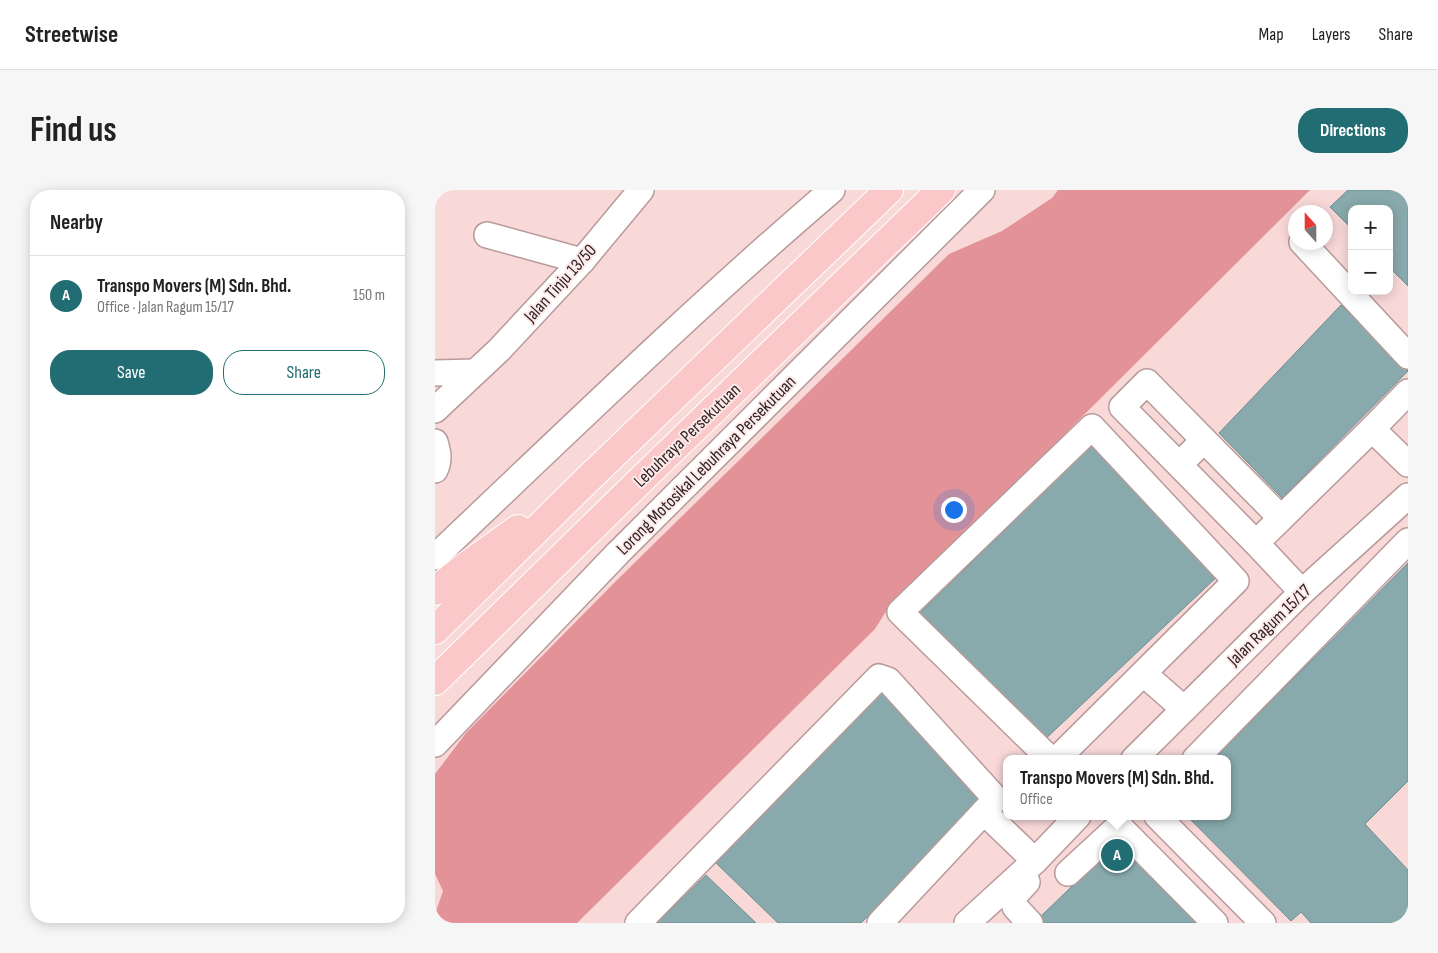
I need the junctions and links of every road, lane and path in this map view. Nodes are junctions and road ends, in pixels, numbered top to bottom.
1 (641, 190) edge
2 (832, 190) edge
3 (889, 190) edge
4 (941, 190) edge
5 (982, 190) edge
6 (487, 235) dead end
7 (1309, 250) edge
8 (582, 261) junction
9 (1408, 356) edge
10 (475, 372) junction
11 (435, 373) edge
12 (1408, 392) edge
13 (435, 410) edge
14 (1372, 429) junction
15 (1204, 440) junction
16 (435, 442) edge
17 (1408, 464) edge
18 (1179, 465) junction
19 (435, 470) edge
20 (588, 479) junction
21 (1408, 496) edge
22 (1281, 518) junction
23 (1408, 541) edge
24 (1256, 543) junction
25 (435, 556) edge
26 (435, 591) edge
27 (1302, 592) junction
28 (435, 630) edge
29 (1144, 674) junction
30 (435, 682) edge
31 (1184, 710) junction
32 (435, 744) edge
33 (1046, 755) edge
34 (1061, 755) edge
35 (1138, 755) edge
36 (1199, 755) edge
37 (984, 812) junction
38 (1074, 820) edge
39 (1161, 820) edge
40 (1026, 869) junction
41 (1069, 873) dead end
42 (638, 923) edge
43 (880, 923) edge
44 (967, 923) edge
45 (1030, 923) edge
46 (1215, 923) edge
47 (1263, 923) edge

1 - 8 street, Jalan Tinju 13/50
2 - 25 street
3 - 20 highway, Lebuhraya Persekutuan
4 - 30 highway, Lebuhraya Persekutuan
5 - 32 street, Lorong Motosikal Lebuhraya Persekutuan
6 - 8 street
7 - 9 street
8 - 10 street, Jalan Tinju 13/50
10 - 11 street
10 - 13 street, Jalan Tinju 13/50
12 - 14 street
14 - 17 street
14 - 22 street
15 - 18 street
15 - 18 street
15 - 22 street
16 - 19 street
18 - 24 street
20 - 26 highway
20 - 28 highway, Lebuhraya Persekutuan
21 - 27 street, Jalan Ragum 15/17
22 - 24 street
23 - 36 street
24 - 27 street
27 - 31 street, Jalan Ragum 15/17
29 - 31 street
29 - 33 street
29 - 34 street
31 - 35 street, Jalan Ragum 15/17
37 - 40 street
37 - 42 street
37 - 43 street
38 - 40 street
39 - 47 street
40 - 44 street
40 - 45 street
41 - 46 street

